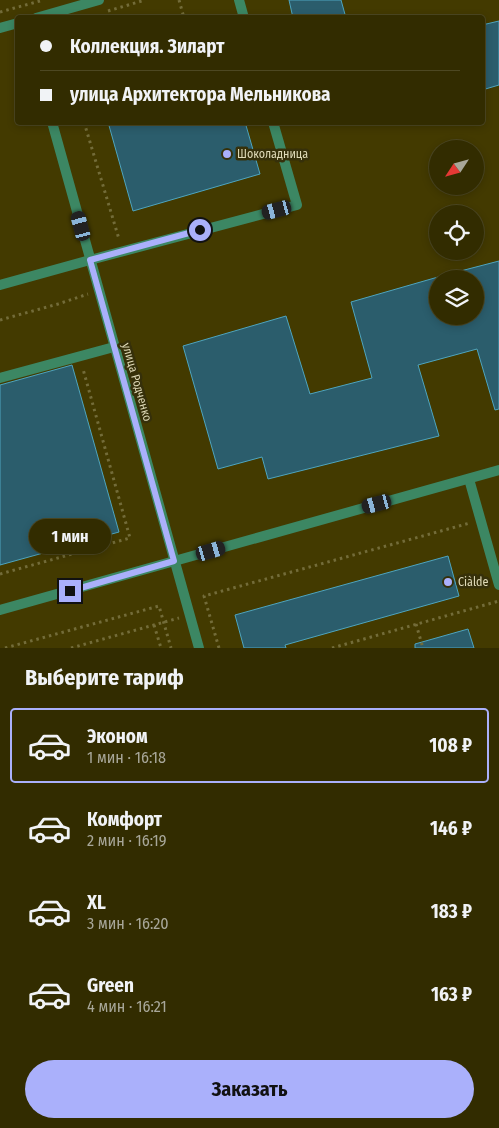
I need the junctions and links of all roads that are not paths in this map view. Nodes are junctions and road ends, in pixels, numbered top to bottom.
1 (99, 0) edge
2 (239, 0) edge
3 (46, 15) edge
4 (243, 15) edge
5 (15, 24) edge
6 (0, 28) edge
7 (53, 125) edge
8 (274, 125) edge
9 (90, 260) junction
10 (0, 284) edge
11 (114, 347) junction
12 (0, 378) edge
13 (499, 470) edge
14 (469, 478) junction
15 (174, 561) junction
16 (499, 584) edge
17 (0, 610) edge
18 (198, 648) edge

1 - 3 street
2 - 4 street
5 - 6 street
7 - 9 street, улица Родченко
8 - 9 street
9 - 10 street
9 - 11 street, улица Родченко
11 - 12 street
11 - 15 street, улица Родченко
13 - 14 street
14 - 15 street
14 - 16 street
15 - 17 street
15 - 18 street, улица Родченко

